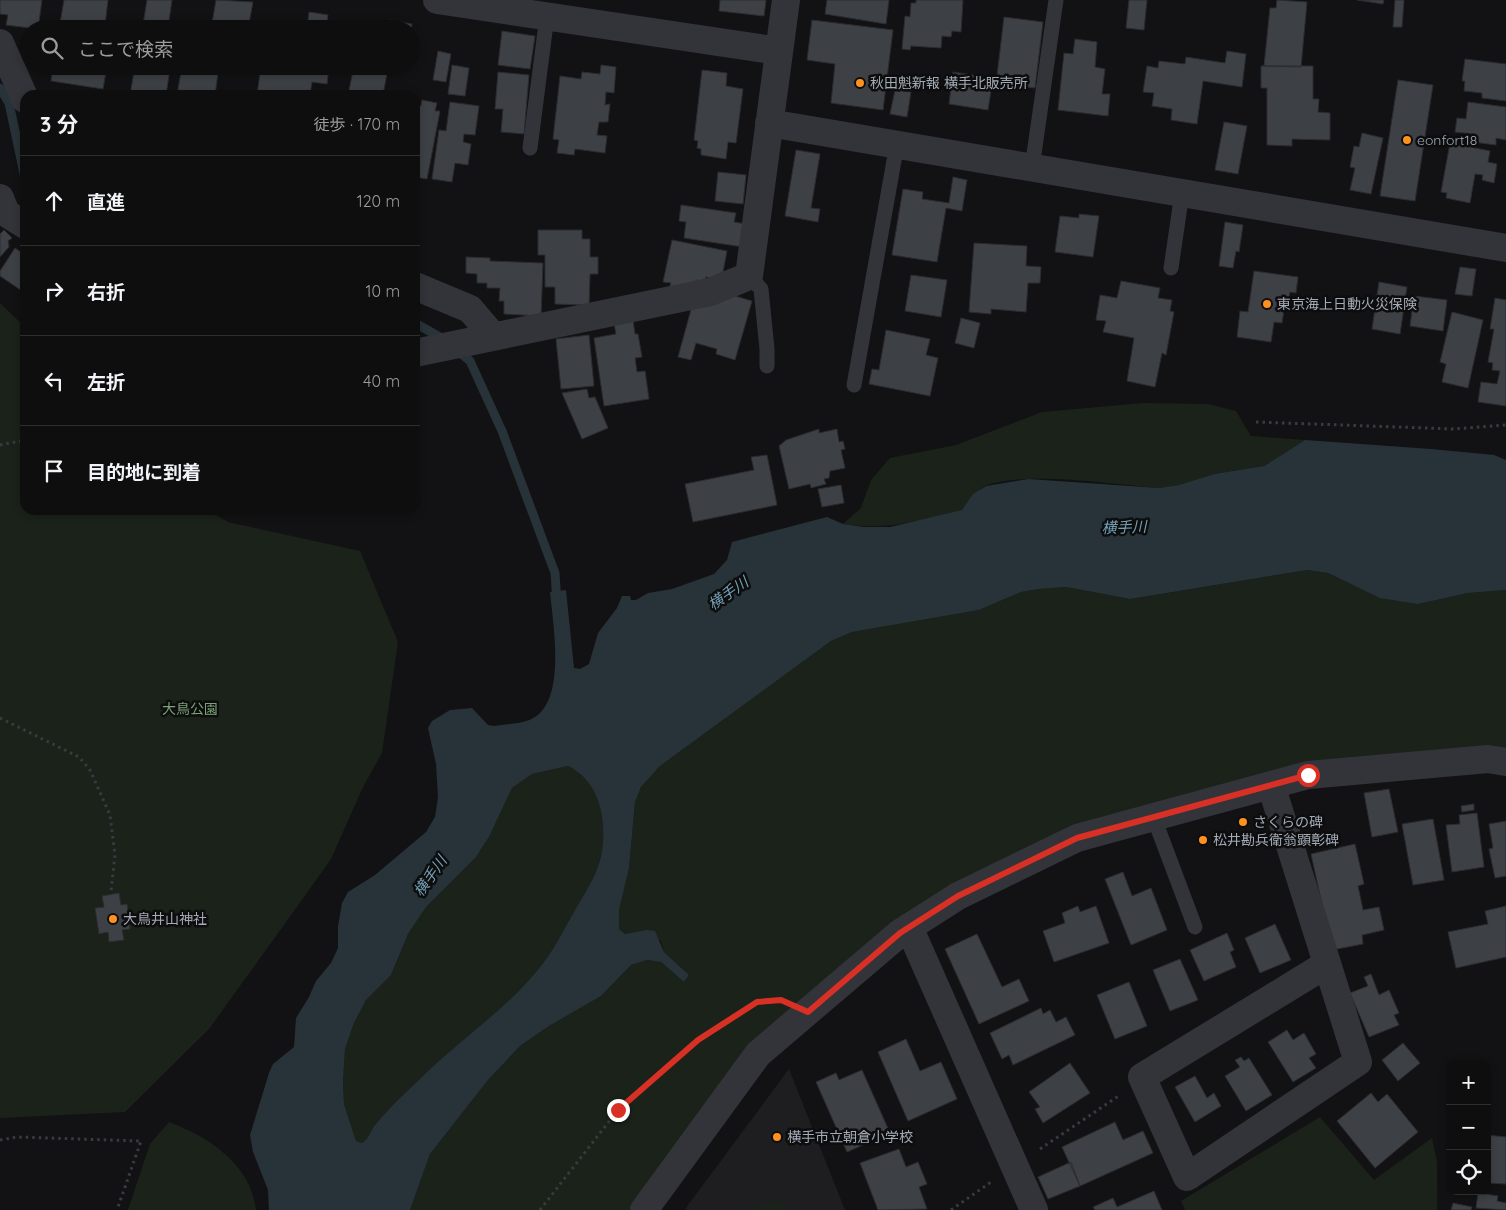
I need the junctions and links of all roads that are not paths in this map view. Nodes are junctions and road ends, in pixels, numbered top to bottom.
1 (437, 0) edge
2 (786, 0) edge
3 (1056, 0) edge
4 (547, 16) junction
5 (0, 43) edge
6 (779, 51) junction
7 (21, 90) edge
8 (769, 123) junction
9 (897, 144) junction
10 (530, 148) dead end
11 (1032, 168) junction
12 (1182, 193) junction
13 (0, 198) edge
14 (20, 222) edge
15 (1506, 248) edge
16 (1171, 268) dead end
17 (748, 276) junction
18 (420, 288) edge
19 (493, 336) junction
20 (420, 352) edge
21 (767, 366) dead end
22 (854, 385) dead end
23 (1506, 762) edge
24 (1271, 785) junction
25 (1154, 818) junction
26 (910, 927) junction
27 (1195, 927) dead end
28 (1327, 964) junction
29 (644, 1210) edge
30 (1034, 1210) edge

1 - 4 street
2 - 6 street
3 - 11 lane
4 - 6 street
4 - 10 lane
5 - 7 street
6 - 8 street
8 - 9 street
8 - 17 street
9 - 11 street
9 - 22 lane
11 - 12 street
12 - 15 street
12 - 16 lane
13 - 14 street
17 - 19 street
17 - 21 lane
18 - 19 street
19 - 20 street
23 - 24 street
24 - 25 street
24 - 28 street
25 - 26 street
25 - 27 lane
26 - 29 street
26 - 30 street
28 - 28 street

